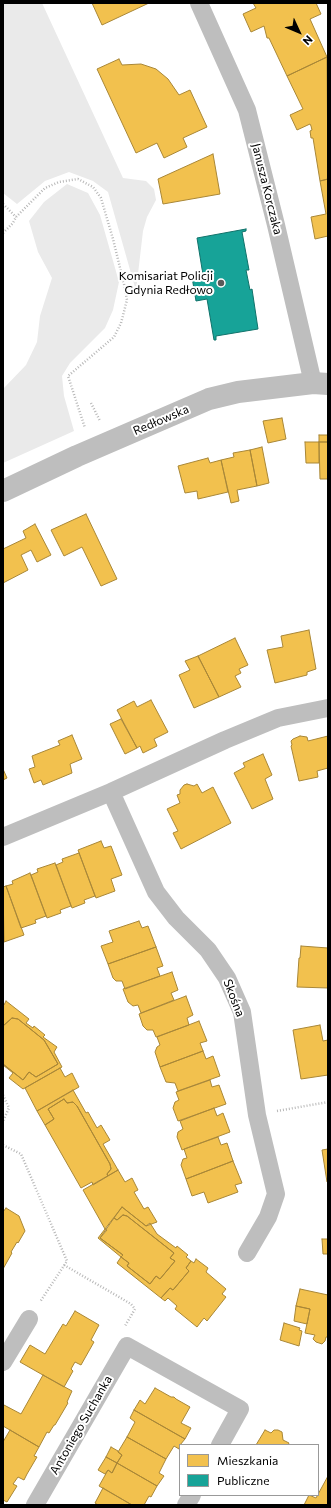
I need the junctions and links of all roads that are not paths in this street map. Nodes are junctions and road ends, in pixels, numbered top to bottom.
1 (199, 3) edge
2 (320, 383) edge
3 (3, 491) edge
4 (328, 708) edge
5 (111, 792) junction
6 (3, 837) edge
7 (247, 1253) dead end
8 (29, 1319) road end
9 (3, 1362) edge
10 (221, 1444) edge
11 (191, 1496) edge
12 (35, 1505) edge
13 (186, 1505) edge

1 - 2 street, Janusza Korczaka
2 - 3 street, Redłowska
4 - 5 street
5 - 6 street
5 - 7 street, Skośna
8 - 9 street
10 - 12 street, Antoniego Suchanka
11 - 13 street

